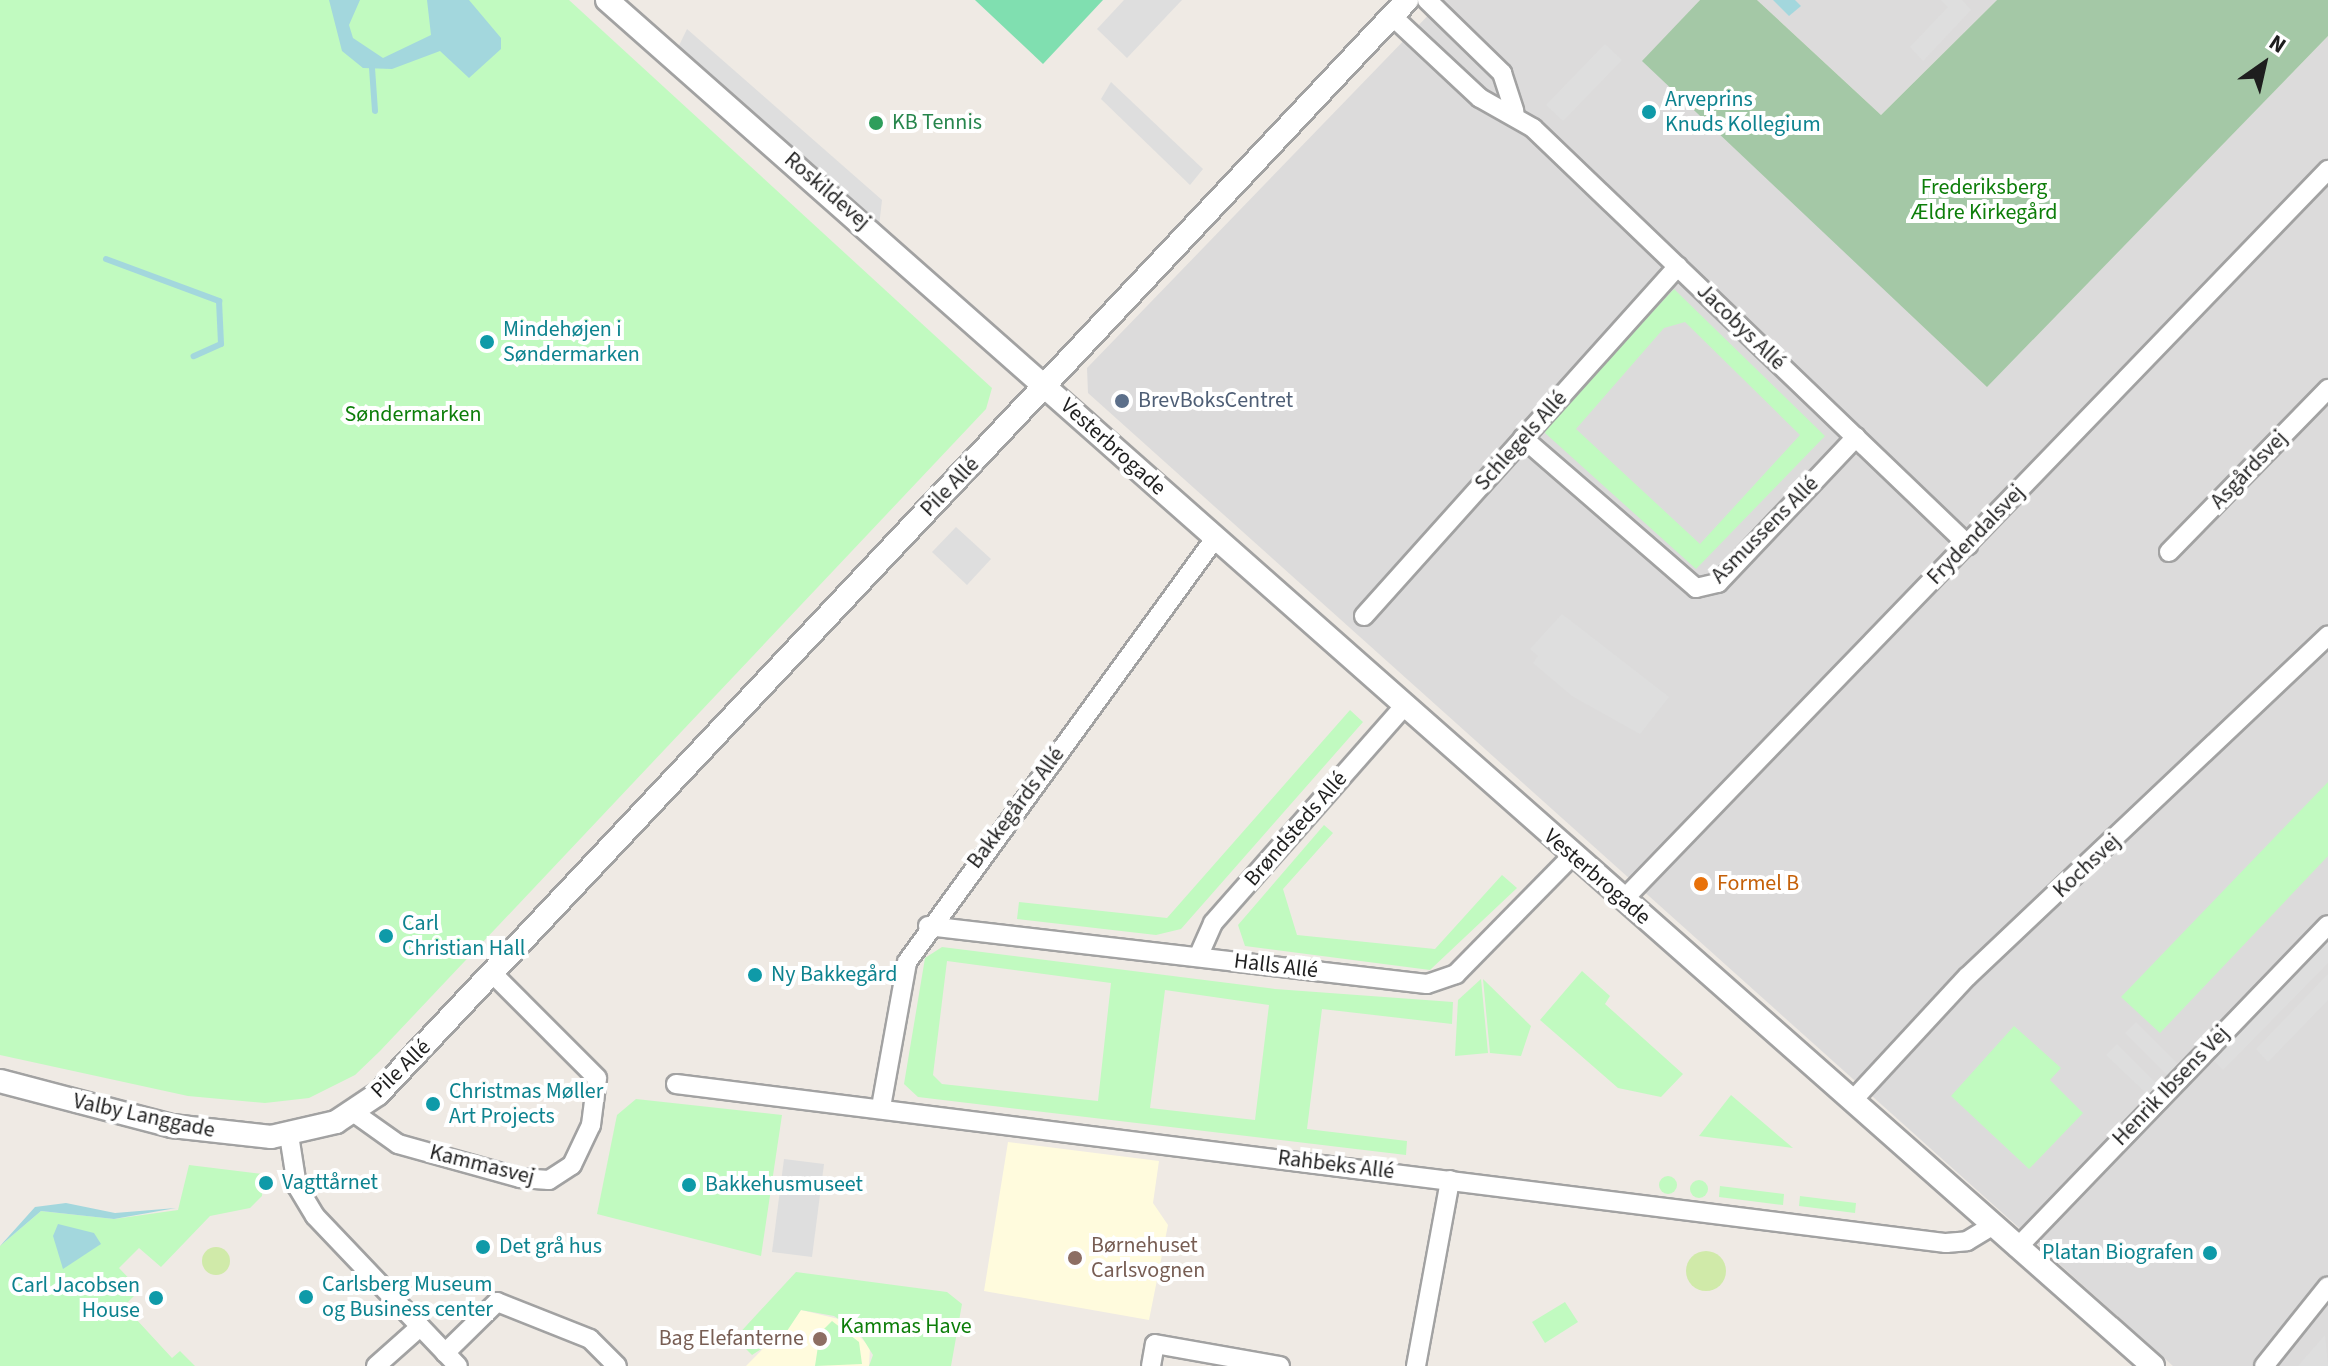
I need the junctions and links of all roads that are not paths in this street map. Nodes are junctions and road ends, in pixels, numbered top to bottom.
1 (607, 0) edge
2 (1427, 0) edge
3 (1399, 8) edge
4 (1514, 111) junction
5 (2328, 170) edge
6 (1678, 266) junction
7 (1044, 385) junction
8 (2328, 389) edge
9 (1856, 437) junction
10 (1523, 438) junction
11 (1216, 537) junction
12 (1968, 545) junction
13 (2169, 552) dead end
14 (1364, 616) dead end
15 (2328, 636) edge
16 (1404, 706) junction
17 (1573, 855) junction
18 (1623, 900) junction
19 (2328, 925) edge
20 (928, 926) junction
21 (1198, 957) junction
22 (493, 974) junction
23 (0, 1081) edge
24 (676, 1084) dead end
25 (1852, 1101) junction
26 (881, 1107) junction
27 (353, 1112) junction
28 (289, 1135) junction
29 (1450, 1180) junction
30 (1992, 1226) junction
31 (2017, 1248) junction
32 (2328, 1286) edge
33 (420, 1327) junction
34 (452, 1360) edge
35 (376, 1366) edge
36 (617, 1366) edge
37 (1151, 1366) edge
38 (1280, 1366) edge
39 (1416, 1366) edge
40 (2153, 1366) edge
41 (2264, 1366) edge

1 - 7 street, Roskildevej
2 - 4 street, Jacobys Allé
3 - 4 street, Jacobys Allé
3 - 7 street, Pile Allé
4 - 6 street, Jacobys Allé
5 - 12 street, Frydendalsvej
6 - 9 street, Jacobys Allé
6 - 10 street, Schlegels Allé
7 - 11 street, Vesterbrogade
7 - 22 street, Pile Allé
8 - 13 street, Asgårdsvej
9 - 10 street, Asmussens Allé
9 - 12 street, Jacobys Allé
10 - 14 street, Schlegels Allé
11 - 16 street, Vesterbrogade
11 - 20 street, Bakkegårds Allé
12 - 18 street, Frydendalsvej
15 - 25 street, Kochsvej
16 - 17 street, Vesterbrogade
16 - 21 street, Brøndsteds Allé
17 - 18 street, Vesterbrogade
17 - 21 street, Halls Allé
18 - 25 street, Vesterbrogade
19 - 31 street, Henrik Ibsens Vej
20 - 21 street, Halls Allé
20 - 26 street, Bakkegårds Allé
22 - 27 street, Pile Allé
22 - 27 street, Kammasvej
23 - 28 street, Valby Langgade
24 - 26 street, Rahbeks Allé
25 - 30 street, Vesterbrogade
26 - 29 street, Rahbeks Allé
27 - 28 street, Pile Allé
28 - 33 street
29 - 30 street, Rahbeks Allé
29 - 39 street
30 - 31 street, Vesterbrogade
31 - 40 street, Vesterbrogade
32 - 41 street
33 - 34 street
33 - 35 street
34 - 36 street
37 - 38 street

